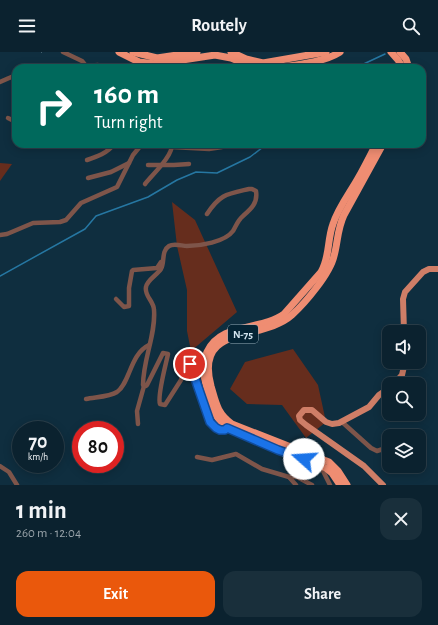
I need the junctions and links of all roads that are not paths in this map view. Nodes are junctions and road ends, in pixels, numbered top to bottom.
1 (63, 52) edge
2 (119, 52) edge
3 (133, 52) edge
4 (197, 52) edge
5 (231, 52) edge
6 (326, 52) edge
7 (340, 52) edge
8 (391, 52) edge
9 (400, 52) edge
10 (84, 64) edge
11 (156, 64) edge
12 (156, 64) edge
13 (246, 64) edge
14 (296, 64) edge
15 (400, 64) edge
16 (408, 64) edge
17 (12, 77) edge
18 (0, 82) edge
19 (8, 118) dead end
20 (12, 120) edge
21 (111, 148) edge
22 (139, 148) edge
23 (171, 148) edge
24 (200, 148) edge
25 (216, 148) edge
26 (374, 148) edge
27 (381, 148) edge
28 (87, 160) dead end
29 (129, 163) junction
30 (189, 164) dead end
31 (148, 165) dead end
32 (160, 166) junction
33 (88, 178) dead end
34 (145, 184) dead end
35 (207, 214) dead end
36 (0, 234) edge
37 (163, 258) junction
38 (438, 269) edge
39 (116, 299) dead end
40 (404, 325) edge
41 (149, 345) junction
42 (144, 386) junction
43 (382, 393) edge
44 (86, 399) dead end
45 (342, 422) junction
46 (138, 424) dead end
47 (227, 428) junction
48 (382, 449) edge
49 (198, 457) dead end
50 (320, 465) junction
51 (0, 466) edge
52 (289, 477) junction
53 (17, 485) edge
54 (296, 485) edge
55 (312, 485) edge
56 (330, 485) edge
57 (340, 485) edge
58 (347, 485) edge
59 (383, 485) edge

1 - 10 street
2 - 12 highway
3 - 4 highway
5 - 6 highway
7 - 14 highway
8 - 15 highway
9 - 16 highway
11 - 13 highway
17 - 18 street
19 - 20 street
21 - 28 street
22 - 29 street
23 - 32 street
24 - 25 street
26 - 47 highway, N-75
27 - 58 highway, N-75
29 - 33 street
29 - 36 street
30 - 32 street
31 - 32 street
32 - 34 street
35 - 37 street
37 - 39 street
37 - 41 street
38 - 40 main road
41 - 42 street
41 - 44 street
42 - 46 street
42 - 47 street
43 - 45 main road
45 - 48 street
45 - 59 main road
47 - 50 highway, N-75
49 - 52 street
50 - 56 street
50 - 57 highway, N-75
51 - 53 street
52 - 54 street
52 - 55 street

